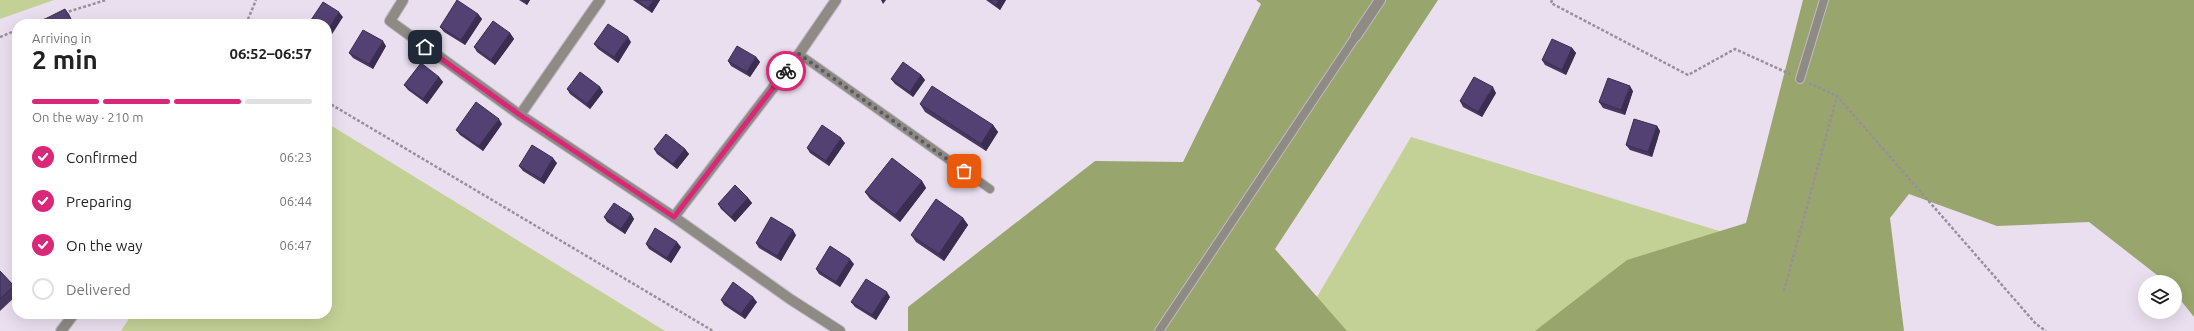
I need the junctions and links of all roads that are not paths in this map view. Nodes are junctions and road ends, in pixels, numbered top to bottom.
1 (404, 0) edge
2 (600, 0) edge
3 (836, 0) edge
4 (1380, 0) edge
5 (1824, 0) edge
6 (1356, 36) joint
7 (799, 54) junction
8 (1800, 79) road end
9 (520, 115) junction
10 (990, 189) dead end
11 (674, 217) junction
12 (70, 319) edge
13 (61, 331) edge
14 (840, 331) edge
15 (1158, 331) edge

1 - 9 street
2 - 9 street
3 - 7 street
4 - 6 street
5 - 8 lane
6 - 15 lane
7 - 10 lane
7 - 11 street
9 - 11 street
11 - 14 street
12 - 13 street

